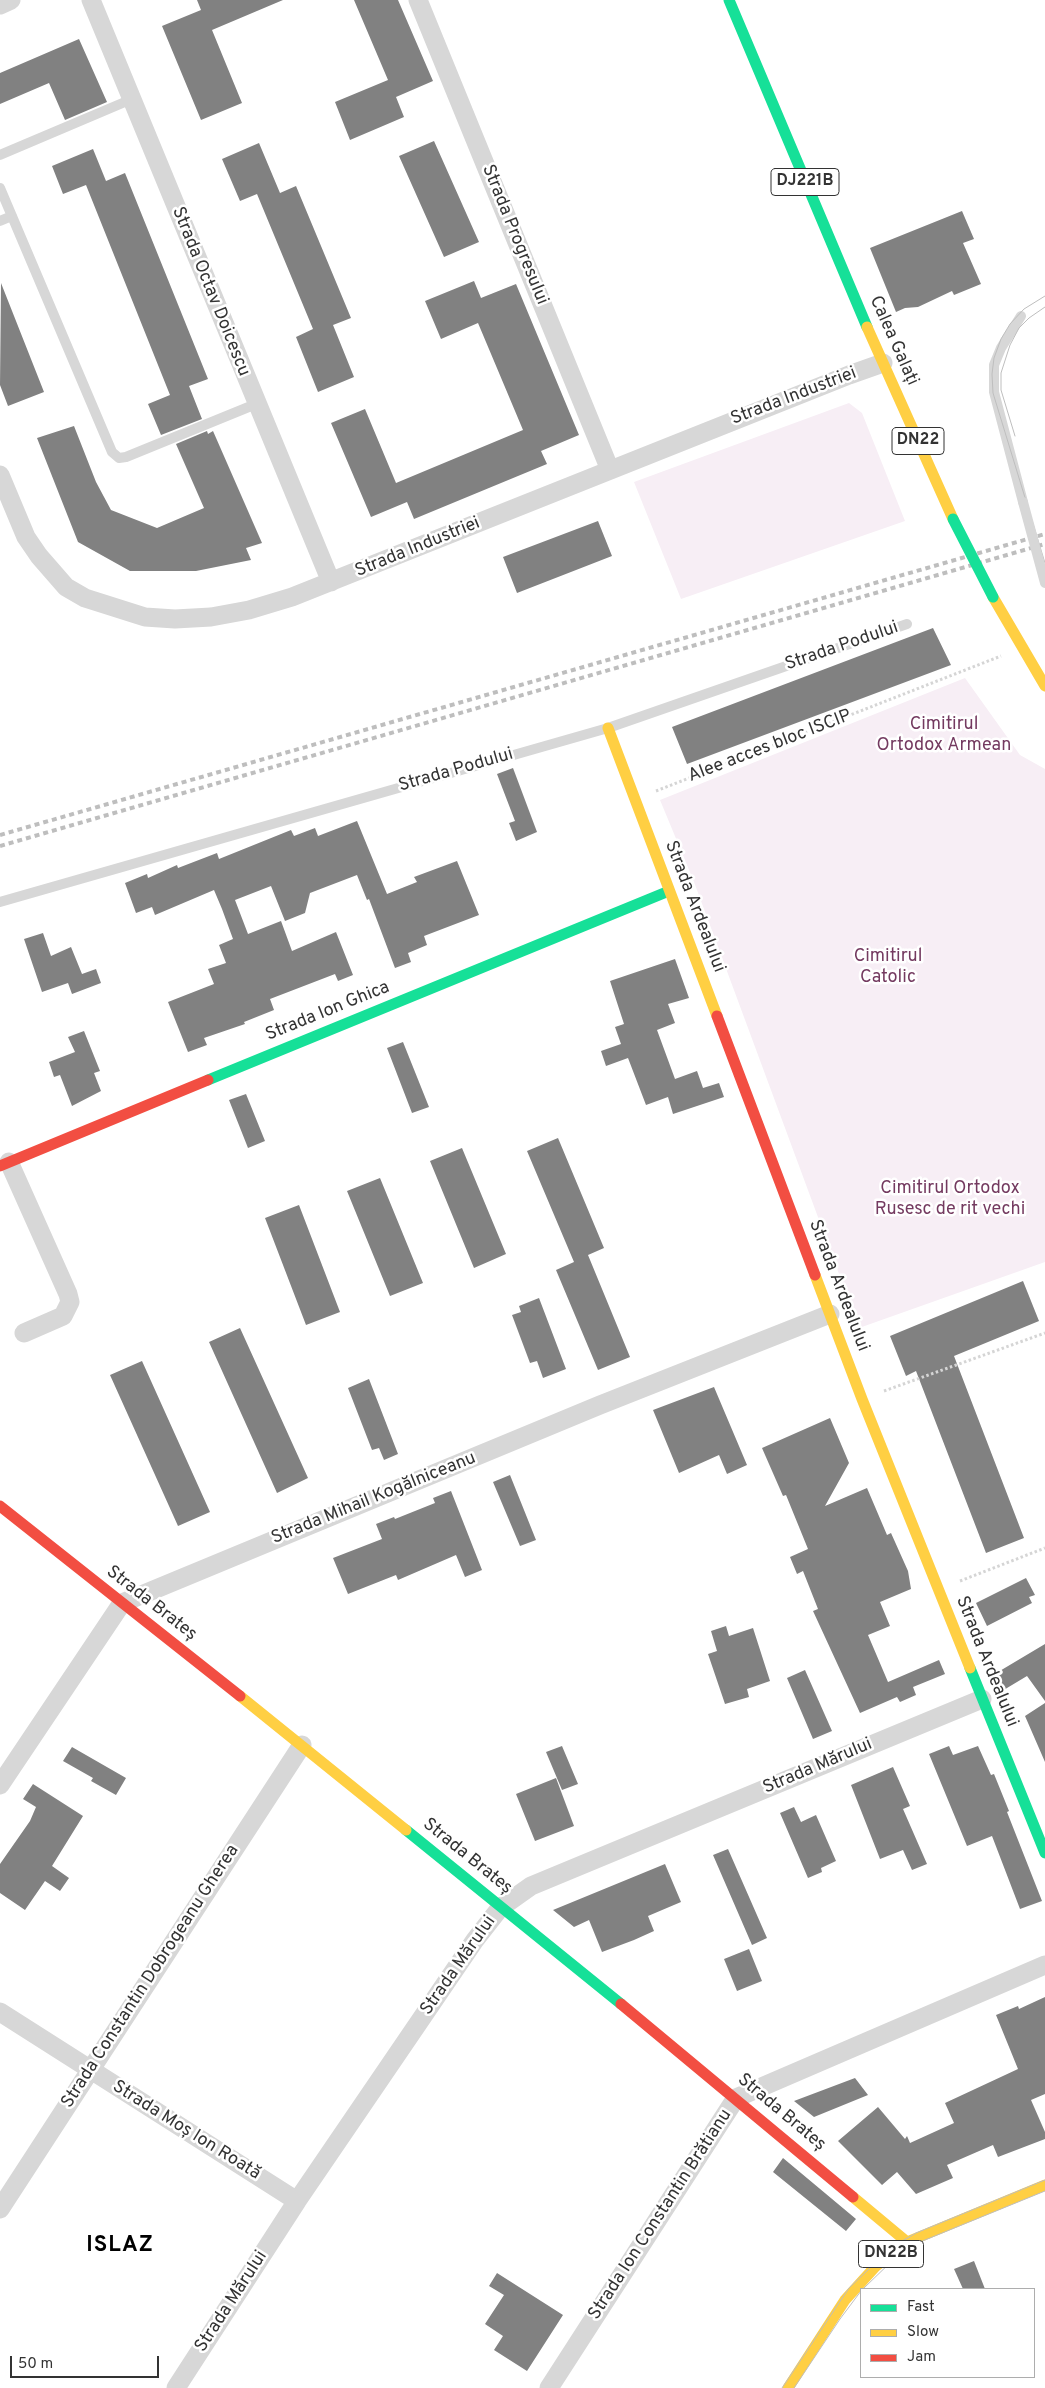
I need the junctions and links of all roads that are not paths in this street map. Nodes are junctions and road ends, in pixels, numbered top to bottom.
1 (12, 0) edge
2 (91, 0) edge
3 (418, 0) edge
4 (729, 0) edge
5 (0, 5) edge
6 (132, 99) junction
7 (0, 155) edge
8 (0, 188) edge
9 (12, 216) junction
10 (0, 221) edge
11 (1021, 316) dead end
12 (883, 363) junction
13 (256, 404) junction
14 (610, 470) junction
15 (0, 475) edge
16 (331, 582) junction
17 (1045, 584) edge
18 (908, 624) dead end
19 (1045, 686) edge
20 (608, 728) junction
21 (669, 892) junction
22 (0, 902) edge
23 (5, 1164) edge
24 (830, 1314) junction
25 (24, 1333) dead end
26 (0, 1506) edge
27 (122, 1603) junction
28 (982, 1699) junction
29 (302, 1745) junction
30 (0, 1785) edge
31 (1045, 1852) edge
32 (500, 1908) junction
33 (1045, 1965) edge
34 (0, 2012) edge
35 (89, 2070) junction
36 (736, 2098) junction
37 (1045, 2185) edge
38 (297, 2201) junction
39 (0, 2210) edge
40 (907, 2242) junction
41 (176, 2388) edge
42 (549, 2388) edge
43 (788, 2388) edge

1 - 5 street
2 - 6 street, Strada Octav Doicescu
3 - 14 street, Strada Progresului
4 - 12 street, Calea Galați / DJ221B
6 - 7 lane
6 - 13 street, Strada Octav Doicescu
8 - 9 lane
9 - 10 lane
9 - 13 lane
11 - 17 lane, bridge
12 - 14 street, Strada Industriei
12 - 19 street, Calea Galați / DN22, bridge
13 - 16 street, Strada Octav Doicescu
14 - 16 street, Strada Industriei
15 - 16 street, Strada Industriei
18 - 20 lane, Strada Podului
20 - 21 street, Strada Ardealului
20 - 22 lane, Strada Podului
21 - 23 street, Strada Ion Ghica
21 - 24 street, Strada Ardealului
23 - 25 street
24 - 27 street, Strada Mihail Kogălniceanu
24 - 28 street, Strada Ardealului
26 - 27 street, Strada Brateș
27 - 29 street, Strada Brateș
27 - 30 street
28 - 31 street, Strada Ardealului
28 - 32 street, Strada Mărului
29 - 32 street, Strada Brateș
29 - 35 street, Strada Constantin Dobrogeanu Gherea
32 - 36 street, Strada Brateș
32 - 38 street, Strada Mărului
33 - 36 street, Strada Ion Constantin Brătianu
34 - 35 street, Strada Moș Ion Roată
35 - 38 street, Strada Moș Ion Roată
35 - 39 street, Strada Constantin Dobrogeanu Gherea
36 - 40 street, Strada Brateș
36 - 42 street, Strada Ion Constantin Brătianu
37 - 40 street, DN22B
38 - 41 street, Strada Mărului
40 - 43 street, DN22B

